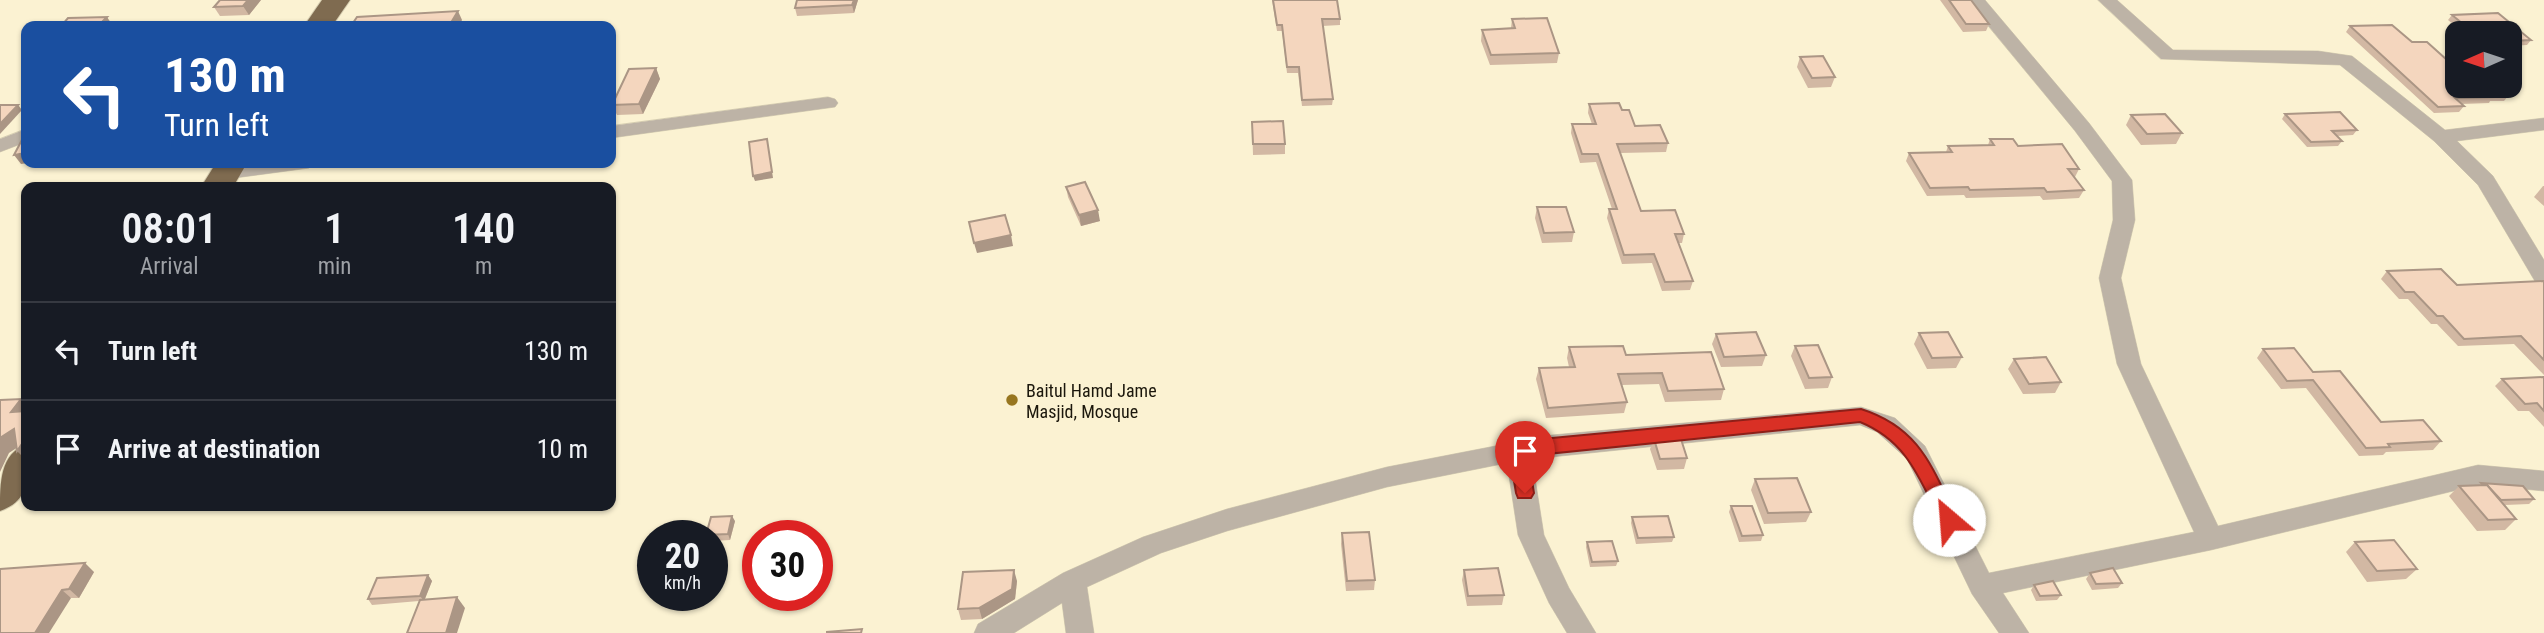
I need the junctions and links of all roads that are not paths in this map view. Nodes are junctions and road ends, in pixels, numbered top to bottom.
1 (336, 0) edge
2 (1976, 0) edge
3 (2107, 0) edge
4 (321, 21) edge
5 (828, 103) dead end
6 (2544, 124) edge
7 (616, 131) edge
8 (21, 137) edge
9 (2441, 137) junction
10 (0, 146) edge
11 (267, 168) edge
12 (225, 174) edge
13 (2544, 278) edge
14 (1518, 451) junction
15 (21, 466) edge
16 (2544, 481) edge
17 (0, 495) edge
18 (2211, 539) junction
19 (1073, 581) junction
20 (1982, 586) junction
21 (988, 633) edge
22 (1080, 633) edge
23 (1582, 633) edge
24 (2015, 633) edge

1 - 4 highway
2 - 18 street
3 - 9 street
5 - 7 street
6 - 9 street
8 - 10 street
9 - 13 street
11 - 12 street
14 - 19 street
14 - 20 street
14 - 23 street
15 - 17 highway
16 - 18 street
18 - 20 street
19 - 21 street
19 - 22 street
20 - 24 street

